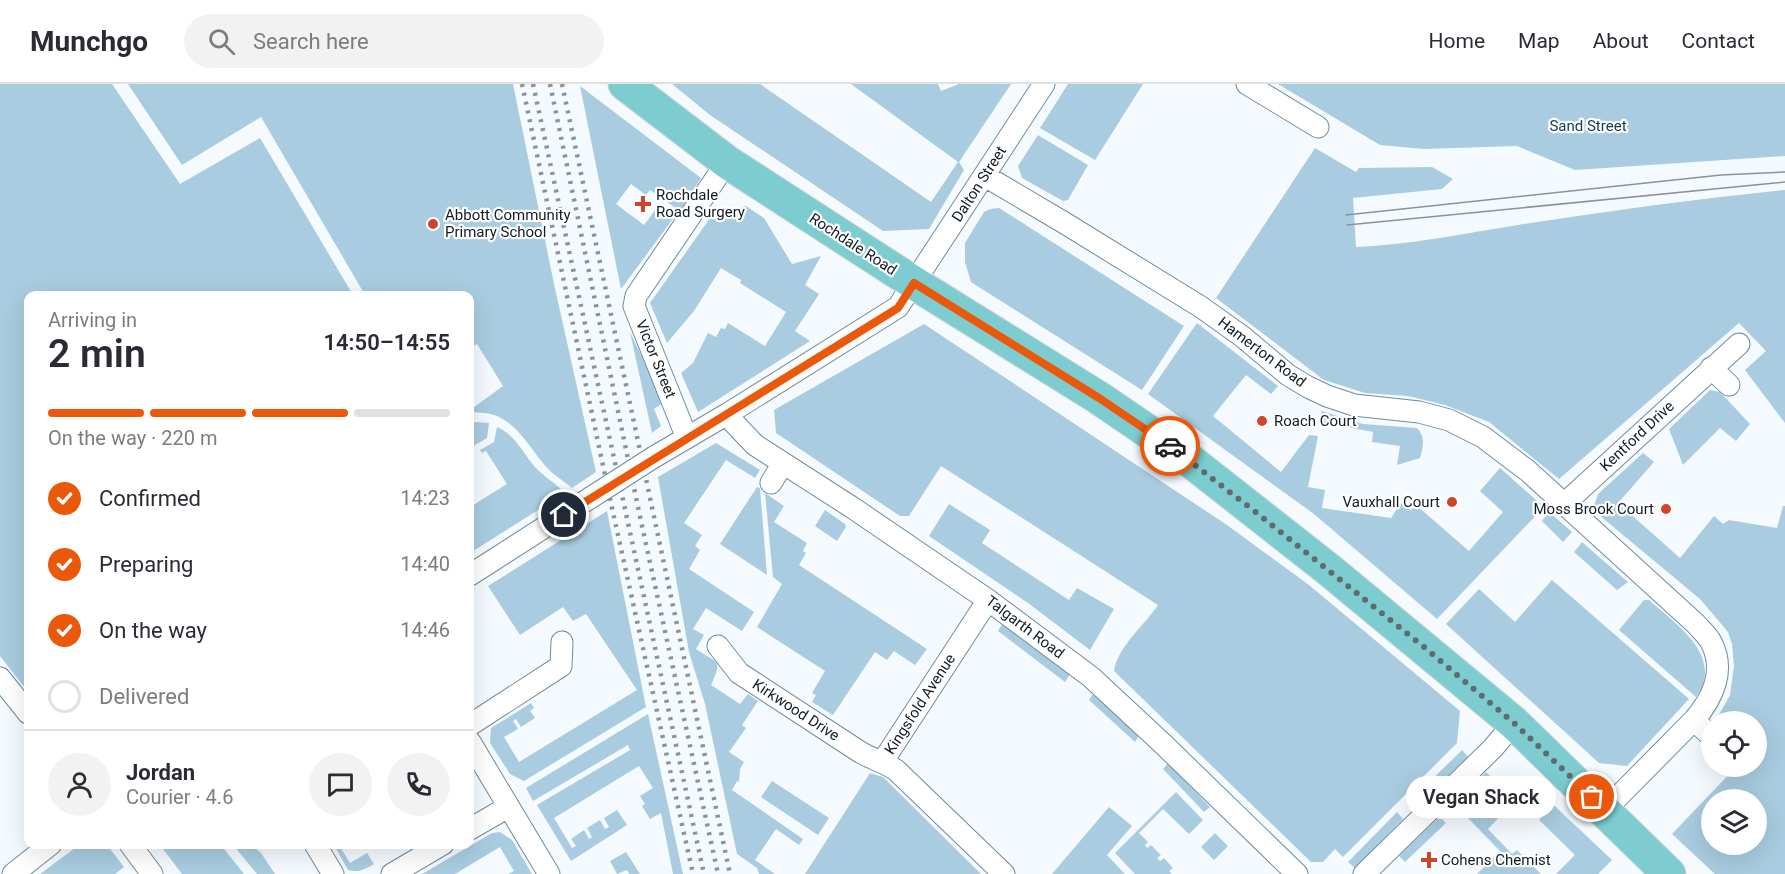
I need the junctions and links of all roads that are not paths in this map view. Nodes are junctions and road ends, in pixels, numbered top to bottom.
1 (625, 84) edge
2 (1044, 84) edge
3 (1246, 84) edge
4 (1318, 128) dead end
5 (727, 162) junction
6 (985, 176) junction
7 (914, 283) junction
8 (1739, 344) dead end
9 (1711, 368) junction
10 (1729, 385) dead end
11 (729, 413) junction
12 (687, 438) junction
13 (783, 463) junction
14 (771, 483) dead end
15 (1563, 505) junction
16 (474, 572) edge
17 (988, 600) junction
18 (562, 642) dead end
19 (718, 646) dead end
20 (0, 678) edge
21 (24, 708) edge
22 (1694, 720) junction
23 (474, 721) edge
24 (1514, 723) junction
25 (1701, 727) edge
26 (474, 749) edge
27 (883, 761) junction
28 (508, 807) junction
29 (1605, 810) junction
30 (474, 827) edge
31 (45, 849) edge
32 (134, 849) edge
33 (318, 849) edge
34 (434, 849) edge
35 (13, 874) edge
36 (152, 874) edge
37 (333, 874) edge
38 (392, 874) edge
39 (549, 874) edge
40 (1004, 874) edge
41 (1297, 874) edge
42 (1364, 874) edge
43 (1669, 874) edge

1 - 5 highway, Rochdale Road
2 - 6 street, Dalton Street
3 - 4 street
5 - 7 highway, Rochdale Road
5 - 12 street, Victor Street
6 - 7 street, Dalton Street
6 - 15 street, Hamerton Road
7 - 11 street, Dalton Street
7 - 24 highway, Rochdale Road
8 - 9 street, Kentford Drive
9 - 10 street
9 - 15 street, Kentford Drive
11 - 12 street, Dalton Street
11 - 13 street, Talgarth Road
12 - 16 street, Dalton Street, bridge
13 - 14 street
13 - 17 street, Talgarth Road
15 - 22 street, Hamerton Road
17 - 27 street, Kingsfold Avenue
17 - 41 street, Talgarth Road
18 - 23 street
19 - 27 street, Kirkwood Drive
20 - 21 street
22 - 25 street
22 - 29 street, Hamerton Road
24 - 29 highway, Rochdale Road
24 - 42 street
26 - 28 street
27 - 40 street, Kingsfold Avenue
28 - 30 street
28 - 39 street
29 - 43 highway, Rochdale Road
31 - 35 street
32 - 36 street
33 - 37 street
34 - 38 street

